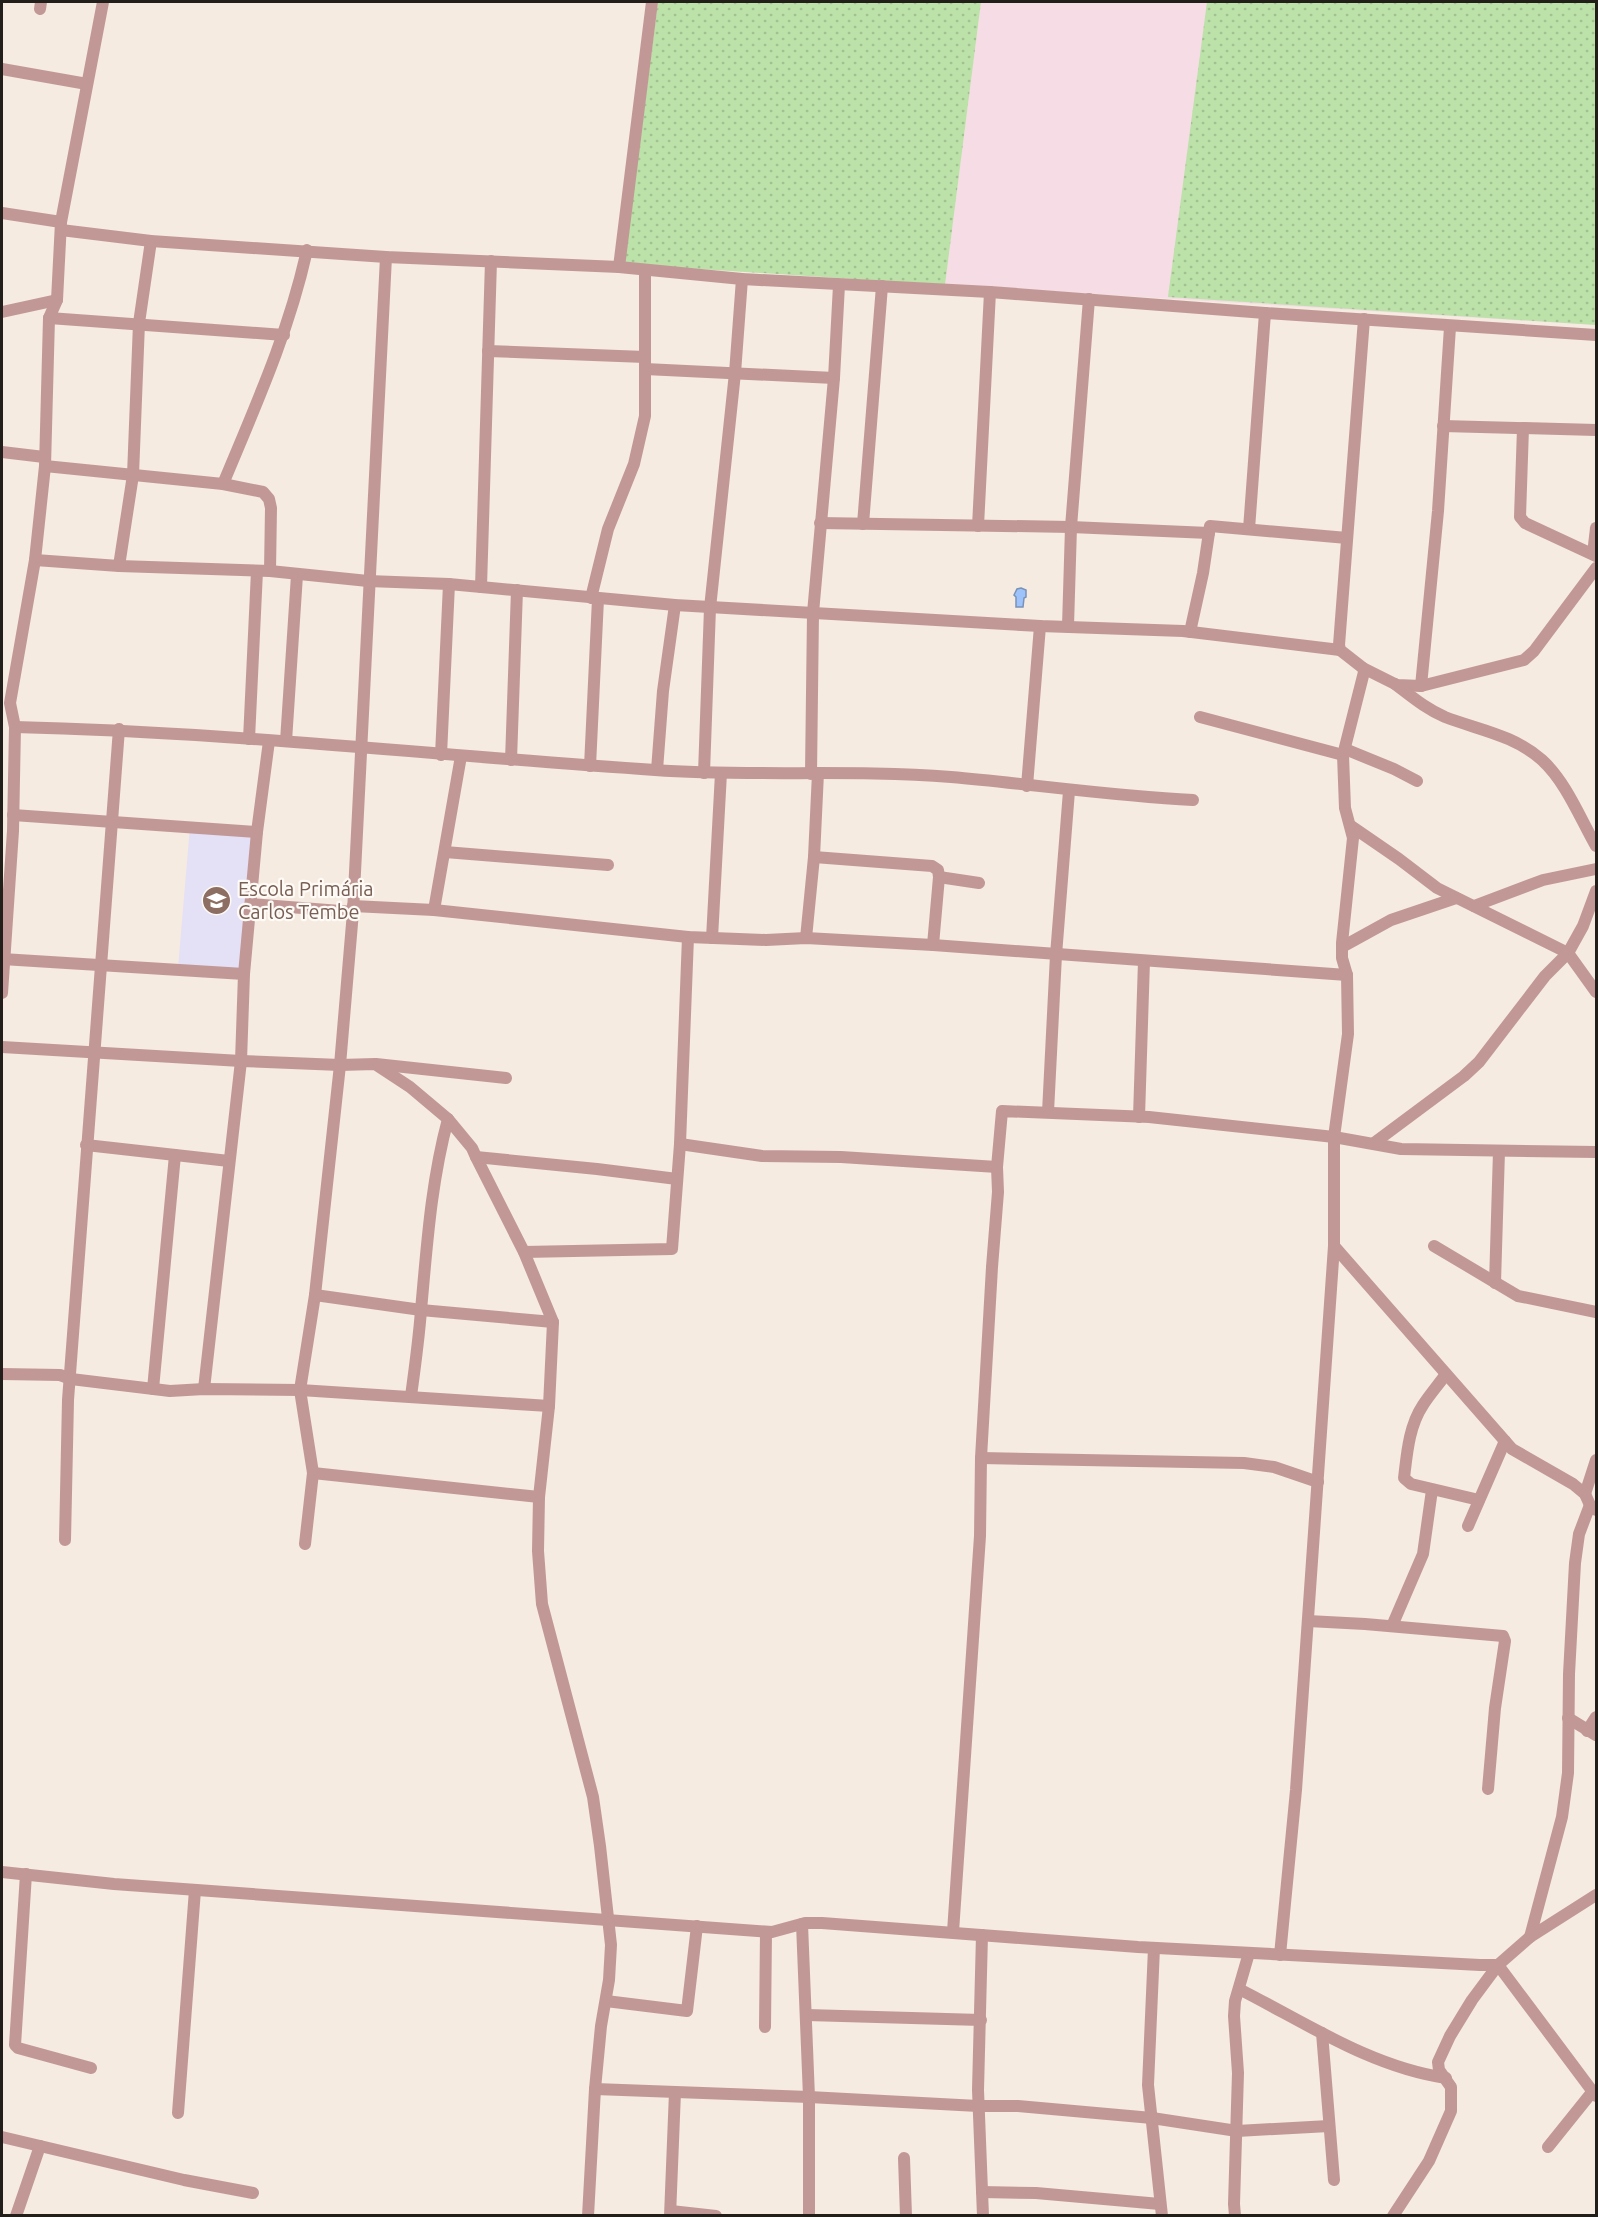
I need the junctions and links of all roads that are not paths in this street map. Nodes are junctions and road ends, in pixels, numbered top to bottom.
1 (103, 2) edge
2 (652, 2) edge
3 (2, 69) edge
4 (87, 84) junction
5 (2, 213) edge
6 (61, 226) junction
7 (151, 241) junction
8 (307, 250) junction
9 (386, 257) junction
10 (491, 261) junction
11 (619, 267) junction
12 (645, 270) junction
13 (742, 279) junction
14 (839, 285) junction
15 (882, 286) junction
16 (990, 292) junction
17 (1089, 299) junction
18 (57, 300) junction
19 (2, 312) edge
20 (1265, 313) junction
21 (49, 318) junction
22 (1364, 319) junction
23 (139, 323) junction
24 (1450, 327) junction
25 (284, 335) junction
26 (1596, 335) edge
27 (488, 351) junction
28 (645, 363) junction
29 (735, 373) junction
30 (834, 378) junction
31 (1443, 426) junction
32 (1522, 428) junction
33 (1596, 430) edge
34 (2, 452) edge
35 (44, 462) junction
36 (133, 475) junction
37 (223, 484) junction
38 (820, 522) junction
39 (864, 524) junction
40 (978, 526) junction
41 (1071, 527) junction
42 (1596, 528) edge
43 (1250, 530) junction
44 (1209, 533) junction
45 (1347, 538) junction
46 (1595, 555) edge
47 (35, 560) junction
48 (119, 566) junction
49 (1596, 568) edge
50 (257, 571) junction
51 (270, 571) junction
52 (297, 575) junction
53 (368, 581) junction
54 (449, 584) junction
55 (481, 587) junction
56 (517, 590) junction
57 (595, 599) junction
58 (675, 605) junction
59 (710, 608) junction
60 (813, 613) junction
61 (1040, 626) junction
62 (1068, 626) junction
63 (1190, 632) junction
64 (1340, 650) junction
65 (1363, 668) junction
66 (1394, 683) junction
67 (1421, 686) junction
68 (6, 703) edge
69 (1200, 717) dead end
70 (15, 727) junction
71 (119, 729) junction
72 (249, 740) junction
73 (268, 741) junction
74 (286, 741) junction
75 (360, 749) junction
76 (1344, 752) junction
77 (441, 755) junction
78 (461, 756) junction
79 (511, 760) junction
80 (590, 766) junction
81 (657, 770) junction
82 (705, 773) junction
83 (721, 773) junction
84 (815, 774) junction
85 (1417, 782) dead end
86 (1027, 786) junction
87 (8, 789) edge
88 (1070, 791) junction
89 (1193, 800) dead end
90 (13, 815) junction
91 (111, 822) junction
92 (1351, 826) junction
93 (7, 830) edge
94 (256, 832) junction
95 (1596, 846) edge
96 (445, 852) junction
97 (814, 857) junction
98 (608, 865) dead end
99 (1596, 869) edge
100 (939, 877) junction
101 (979, 883) dead end
102 (1596, 891) edge
103 (1456, 898) junction
104 (5, 901) edge
105 (251, 904) junction
106 (1474, 906) junction
107 (353, 909) junction
108 (435, 909) junction
109 (688, 937) junction
110 (712, 938) junction
111 (806, 938) junction
112 (933, 945) junction
113 (1342, 947) junction
114 (1568, 953) junction
115 (1056, 955) junction
116 (3, 959) edge
117 (1144, 961) junction
118 (101, 965) junction
119 (244, 974) junction
120 (1347, 975) junction
121 (1596, 992) edge
122 (2, 993) edge
123 (2, 1047) edge
124 (95, 1053) junction
125 (241, 1061) junction
126 (375, 1064) junction
127 (340, 1065) junction
128 (506, 1078) dead end
129 (1048, 1112) junction
130 (1139, 1117) junction
131 (448, 1119) junction
132 (1334, 1137) junction
133 (1374, 1143) junction
134 (86, 1144) junction
135 (680, 1144) junction
136 (1499, 1151) junction
137 (1596, 1152) edge
138 (175, 1155) junction
139 (476, 1157) junction
140 (230, 1161) junction
141 (997, 1167) junction
142 (677, 1179) junction
143 (1334, 1246) junction
144 (1434, 1246) dead end
145 (524, 1252) junction
146 (1495, 1283) junction
147 (315, 1295) junction
148 (421, 1310) junction
149 (1596, 1312) edge
150 (553, 1322) junction
151 (2, 1374) edge
152 (1446, 1374) junction
153 (71, 1379) junction
154 (153, 1389) junction
155 (204, 1389) junction
156 (300, 1390) junction
157 (411, 1396) junction
158 (549, 1406) junction
159 (1505, 1441) junction
160 (981, 1458) junction
161 (1596, 1460) edge
162 (313, 1473) junction
163 (1318, 1482) junction
164 (1432, 1490) junction
165 (539, 1497) junction
166 (1479, 1500) junction
167 (1591, 1503) edge
168 (1468, 1526) dead end
169 (65, 1540) dead end
170 (304, 1544) dead end
171 (1308, 1622) junction
172 (1392, 1626) junction
173 (1596, 1717) edge
174 (1568, 1718) junction
175 (1592, 1733) edge
176 (1488, 1789) dead end
177 (2, 1872) edge
178 (26, 1874) junction
179 (195, 1890) junction
180 (1596, 1895) edge
181 (609, 1920) junction
182 (802, 1924) junction
183 (697, 1926) junction
184 (766, 1932) junction
185 (953, 1932) junction
186 (982, 1935) junction
187 (1530, 1937) junction
188 (1154, 1948) junction
189 (1249, 1953) junction
190 (1280, 1955) junction
191 (1498, 1965) junction
192 (1239, 1989) junction
193 (606, 2001) junction
194 (807, 2015) junction
195 (981, 2020) junction
196 (765, 2027) dead end
197 (1322, 2033) junction
198 (91, 2068) dead end
199 (1446, 2078) junction
200 (595, 2089) junction
201 (675, 2092) junction
202 (1595, 2093) edge
203 (809, 2097) junction
204 (978, 2106) junction
205 (178, 2113) dead end
206 (1152, 2118) junction
207 (1329, 2126) junction
208 (1237, 2131) junction
209 (2, 2137) edge
210 (40, 2146) junction
211 (1548, 2147) dead end
212 (904, 2158) dead end
213 (1334, 2180) dead end
214 (982, 2192) junction
215 (253, 2193) dead end
216 (1161, 2210) edge
217 (670, 2213) edge
218 (16, 2216) edge
219 (588, 2216) edge
220 (716, 2216) edge
221 (809, 2216) edge
222 (906, 2216) edge
223 (983, 2216) edge
224 (1235, 2216) edge
225 (1393, 2216) edge

1 - 4 street
2 - 11 street
3 - 4 street
4 - 6 street
5 - 6 street
6 - 7 street
6 - 18 street
7 - 8 street
7 - 23 street
8 - 9 street
8 - 25 street
9 - 10 street
9 - 53 street
10 - 11 street
10 - 27 street
11 - 12 street
12 - 13 street
12 - 28 street
13 - 14 street
13 - 29 street
14 - 15 street
14 - 30 street
15 - 16 street
15 - 39 street
16 - 17 street
16 - 40 street
17 - 20 street
17 - 41 street
18 - 19 street
18 - 21 street
20 - 22 street
20 - 43 street
21 - 23 street
21 - 35 street
22 - 24 street
22 - 45 street
23 - 25 street
23 - 36 street
24 - 26 street
24 - 31 street
25 - 37 street
27 - 28 street
27 - 55 street
28 - 29 street
28 - 57 street
29 - 30 street
29 - 59 street
30 - 38 street
31 - 32 street
31 - 67 street
32 - 33 street
32 - 46 street
34 - 35 street
35 - 36 street
35 - 47 street
36 - 37 street
36 - 48 street
37 - 51 street
38 - 39 street
38 - 60 street
39 - 40 street
40 - 41 street
41 - 44 street
41 - 62 street
42 - 46 street
43 - 44 street
43 - 45 street
44 - 63 street
45 - 64 street
47 - 48 street
47 - 68 street
48 - 50 street
49 - 67 street
50 - 51 street
50 - 72 street
51 - 52 street
52 - 53 street
52 - 74 street
53 - 54 street
53 - 75 street
54 - 55 street
54 - 77 street
55 - 56 street
56 - 57 street
56 - 79 street
57 - 58 street
57 - 80 street
58 - 59 street
58 - 81 street
59 - 60 street
59 - 82 street
60 - 61 street
60 - 84 street
61 - 62 street
61 - 86 street
62 - 63 street
63 - 64 street
64 - 65 street
65 - 66 street
65 - 76 street
66 - 67 street
66 - 95 street
68 - 70 street
69 - 76 street
70 - 71 street
70 - 87 street
71 - 72 street
71 - 91 street
72 - 73 street
73 - 74 street
73 - 94 street
74 - 75 street
75 - 77 street
75 - 107 street
76 - 85 street
76 - 92 street
77 - 78 street
78 - 79 street
78 - 96 street
79 - 80 street
80 - 81 street
81 - 82 street
82 - 83 street
83 - 84 street
83 - 110 street
84 - 86 street
84 - 97 street
86 - 88 street
87 - 90 street
88 - 89 street
88 - 115 street
90 - 91 street
90 - 93 street
91 - 94 street
91 - 118 street
92 - 103 street
92 - 113 street
93 - 104 street
94 - 105 street
96 - 98 street
96 - 108 street
97 - 100 street
97 - 111 street
99 - 106 street
100 - 101 street
100 - 112 street
102 - 114 street
103 - 106 street
103 - 113 street
104 - 116 street
105 - 107 street
105 - 119 street
106 - 114 street
107 - 108 street
107 - 127 street
108 - 109 street
109 - 110 street
109 - 135 street
110 - 111 street
111 - 112 street
112 - 115 street
113 - 120 street
114 - 121 street
114 - 133 street
115 - 117 street
115 - 129 street
116 - 118 street
116 - 122 street
117 - 120 street
117 - 130 street
118 - 119 street
118 - 124 street
119 - 125 street
120 - 132 street
123 - 124 street
124 - 125 street
124 - 134 street
125 - 127 street
125 - 140 street
126 - 127 street
126 - 128 street
126 - 131 street
127 - 147 street
129 - 130 street
129 - 141 street
130 - 132 street
131 - 139 street
131 - 148 street
132 - 133 street
132 - 143 street
133 - 136 street
134 - 138 street
134 - 153 street
135 - 141 street
135 - 142 street
136 - 137 street
136 - 146 street
138 - 140 street
138 - 154 street
139 - 142 street
139 - 145 street
140 - 155 street
141 - 160 street
142 - 145 street
143 - 152 street
143 - 163 street
144 - 146 street
145 - 150 street
146 - 149 street
147 - 148 street
147 - 156 street
148 - 150 street
148 - 157 street
150 - 158 street
151 - 153 street
152 - 159 street
152 - 164 street
153 - 154 street
153 - 169 street
154 - 155 street
155 - 156 street
156 - 157 street
156 - 162 street
157 - 158 street
158 - 165 street
159 - 166 street
159 - 167 street
160 - 163 street
160 - 185 street
161 - 167 street
162 - 165 street
162 - 170 street
163 - 171 street
164 - 166 street
164 - 172 street
165 - 181 street
166 - 168 street
167 - 174 street
171 - 172 street
171 - 190 street
172 - 176 street
173 - 175 street
174 - 175 street
174 - 187 street
177 - 178 street
178 - 179 street
178 - 198 street
179 - 181 street
179 - 205 street
180 - 187 street
181 - 183 street
181 - 193 street
182 - 184 street
182 - 185 street
182 - 194 street
183 - 184 street
183 - 193 street
184 - 196 street
185 - 186 street
186 - 188 street
186 - 195 street
187 - 191 street
188 - 189 street
188 - 206 street
189 - 190 street
189 - 192 street
190 - 191 street
191 - 199 street
191 - 202 street
192 - 197 street
192 - 208 street
193 - 200 street
194 - 195 street
194 - 203 street
195 - 204 street
197 - 199 street
197 - 207 street
199 - 225 street
200 - 201 street
200 - 219 street
201 - 203 street
201 - 217 street
202 - 211 street
203 - 204 street
203 - 221 street
204 - 206 street
204 - 214 street
206 - 208 street
206 - 216 street
207 - 208 street
207 - 213 street
208 - 224 street
209 - 210 street
210 - 215 street
210 - 218 street
212 - 222 street
214 - 216 street
214 - 223 street
217 - 220 street

